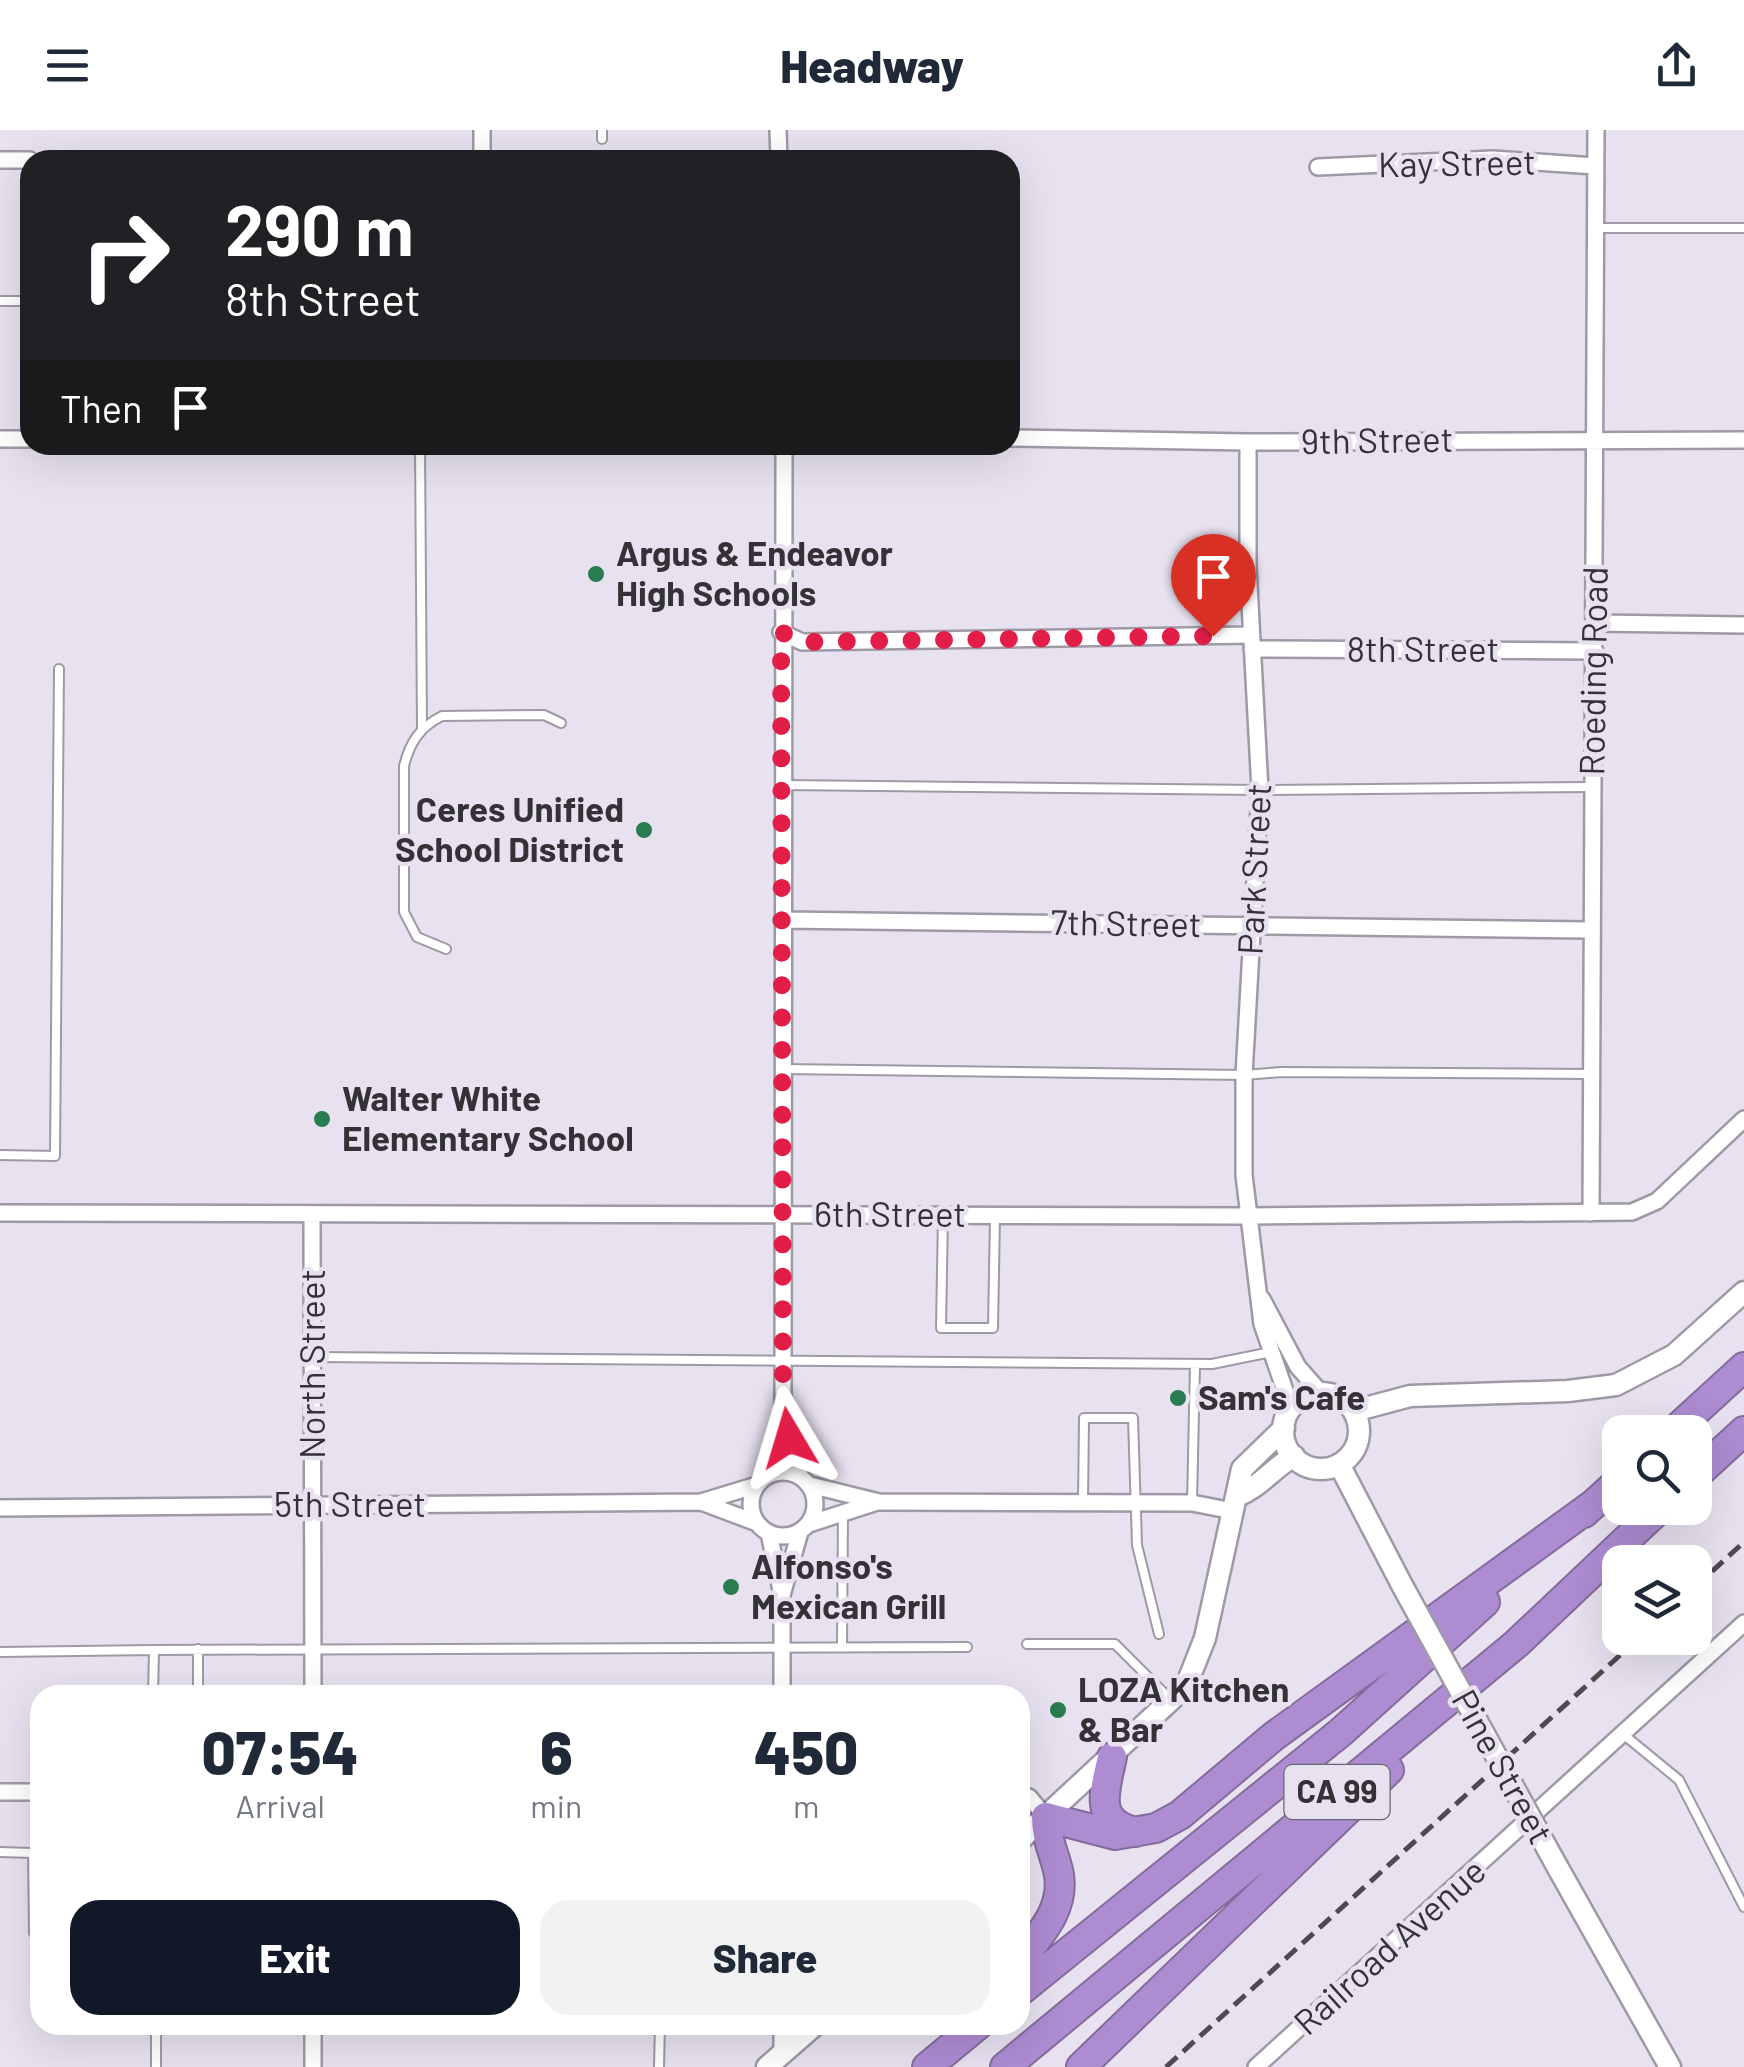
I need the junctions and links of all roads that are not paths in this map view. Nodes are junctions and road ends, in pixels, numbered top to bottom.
1 (1596, 130) edge
2 (1318, 166) dead end
3 (1595, 166) junction
4 (1596, 228) junction
5 (1744, 228) edge
6 (1020, 438) edge
7 (1595, 439) junction
8 (1744, 440) edge
9 (1248, 442) junction
10 (420, 455) edge
11 (784, 455) edge
12 (1595, 624) junction
13 (1744, 625) edge
14 (781, 632) junction
15 (1251, 642) junction
16 (1595, 650) junction
17 (59, 669) dead end
18 (561, 723) dead end
19 (422, 729) junction
20 (782, 785) junction
21 (1592, 787) junction
22 (1260, 790) junction
23 (782, 920) junction
24 (1253, 926) junction
25 (1590, 930) junction
26 (446, 950) dead end
27 (782, 1069) junction
28 (1591, 1074) junction
29 (1244, 1076) junction
30 (1744, 1119) edge
31 (0, 1155) edge
32 (1591, 1212) junction
33 (0, 1213) edge
34 (312, 1214) junction
35 (783, 1214) junction
36 (943, 1215) junction
37 (996, 1215) junction
38 (1248, 1216) junction
39 (1744, 1292) edge
40 (1260, 1296) junction
41 (1271, 1352) junction
42 (314, 1357) junction
43 (783, 1359) junction
44 (1195, 1364) junction
45 (1744, 1367) edge
46 (1321, 1393) junction
47 (1354, 1411) junction
48 (783, 1414) junction
49 (1691, 1415) edge
50 (1287, 1418) junction
51 (1744, 1431) edge
52 (1294, 1456) junction
53 (1712, 1460) edge
54 (1339, 1464) junction
55 (805, 1481) junction
56 (760, 1482) junction
57 (1602, 1497) edge
58 (1598, 1501) junction
59 (701, 1502) junction
60 (879, 1502) junction
61 (1082, 1502) junction
62 (1134, 1503) junction
63 (1192, 1503) junction
64 (1235, 1503) junction
65 (314, 1505) junction
66 (0, 1508) edge
67 (843, 1513) junction
68 (1642, 1525) edge
69 (763, 1528) junction
70 (804, 1528) junction
71 (782, 1595) junction
72 (1744, 1624) edge
73 (1159, 1634) dead end
74 (1027, 1644) dead end
75 (1516, 1644) junction
76 (313, 1648) junction
77 (782, 1648) junction
78 (842, 1648) junction
79 (967, 1648) dead end
80 (198, 1649) junction
81 (154, 1650) junction
82 (0, 1652) edge
83 (152, 1685) edge
84 (198, 1685) edge
85 (312, 1685) edge
86 (782, 1685) edge
87 (1173, 1702) junction
88 (1623, 1734) junction
89 (1112, 1757) junction
90 (0, 1792) edge
91 (30, 1792) edge
92 (1030, 1798) edge
93 (1046, 1817) junction
94 (1030, 1831) edge
95 (1138, 1833) junction
96 (0, 1852) edge
97 (30, 1853) edge
98 (1744, 1907) edge
99 (1030, 1945) edge
100 (1030, 1983) edge
101 (156, 2035) edge
102 (313, 2035) edge
103 (660, 2035) edge
104 (780, 2035) edge
105 (803, 2035) edge
106 (946, 2035) edge
107 (966, 2035) edge
108 (774, 2061) edge
109 (156, 2067) edge
110 (313, 2067) edge
111 (660, 2067) edge
112 (914, 2067) edge
113 (927, 2067) edge
114 (1006, 2067) edge
115 (1081, 2067) edge
116 (1256, 2067) edge
117 (1670, 2067) edge

1 - 3 street, Roeding Road
2 - 3 street, Kay Street
3 - 4 street, Roeding Road
4 - 5 lane
4 - 7 street, Roeding Road
6 - 9 street, 9th Street
7 - 8 street, 9th Street
7 - 9 street, 9th Street
7 - 12 street, Roeding Road
9 - 15 street, Park Street
10 - 19 lane
11 - 14 street
12 - 13 street
12 - 16 street, Roeding Road
14 - 15 street, 8th Street
14 - 20 street
15 - 16 street, 8th Street
15 - 22 street, Park Street
16 - 21 street, Roeding Road
17 - 31 lane
18 - 19 lane
19 - 26 lane
20 - 22 lane
20 - 23 street
21 - 22 lane
21 - 25 street, Roeding Road
22 - 24 street, Park Street
23 - 24 street, 7th Street
23 - 27 street
24 - 25 street, 7th Street
24 - 29 street, Park Street
25 - 28 street, Roeding Road
27 - 29 lane
27 - 35 street
28 - 29 lane
28 - 32 street, Roeding Road
29 - 38 street, Park Street
30 - 32 street, 6th Street
32 - 38 street, 6th Street
33 - 34 street, 6th Street
34 - 35 street, 6th Street
34 - 42 street, North Street
35 - 36 street, 6th Street
35 - 43 street
36 - 37 street, 6th Street
36 - 37 lane
37 - 38 street, 6th Street
38 - 40 street, Park Street
39 - 47 street
40 - 41 street, Park Street
40 - 46 street, Park Street
41 - 44 lane
41 - 50 street, Park Street
42 - 43 lane
42 - 65 street, North Street
43 - 44 lane
43 - 48 street
44 - 63 lane
45 - 49 highway
46 - 47 street
46 - 50 street
47 - 54 street
48 - 55 street
48 - 56 street
50 - 52 street
50 - 64 street
51 - 53 highway
52 - 54 street
52 - 64 street
54 - 117 street, Pine Street, bridge
55 - 56 street
55 - 60 street
55 - 70 street
56 - 59 street, 5th Street
56 - 69 street
57 - 58 highway, CA 99
58 - 95 highway
58 - 100 highway, CA 99
59 - 65 street, 5th Street
59 - 69 street, 5th Street
60 - 61 street
60 - 67 street
61 - 62 street
61 - 62 lane
62 - 63 street
62 - 73 lane
63 - 64 street
64 - 87 street
65 - 66 street, 5th Street
65 - 76 street, North Street
67 - 70 street
67 - 78 lane
68 - 75 highway, CA 99
69 - 70 street
69 - 71 street
70 - 71 street
71 - 77 street
72 - 88 street, Railroad Avenue
74 - 87 lane
75 - 114 highway, CA 99
75 - 115 highway
76 - 77 lane
76 - 80 lane
76 - 85 street, North Street
77 - 78 lane
77 - 86 street
78 - 79 lane
80 - 81 lane
80 - 84 lane
81 - 82 lane
81 - 83 lane
87 - 89 street
88 - 98 lane
88 - 116 street, Railroad Avenue
89 - 93 street
89 - 95 highway
90 - 91 street
92 - 93 street
93 - 94 street
93 - 95 highway
93 - 99 highway
96 - 97 lane
101 - 109 lane
102 - 110 street
103 - 111 lane
104 - 108 street
105 - 108 street
106 - 112 highway
107 - 113 highway

